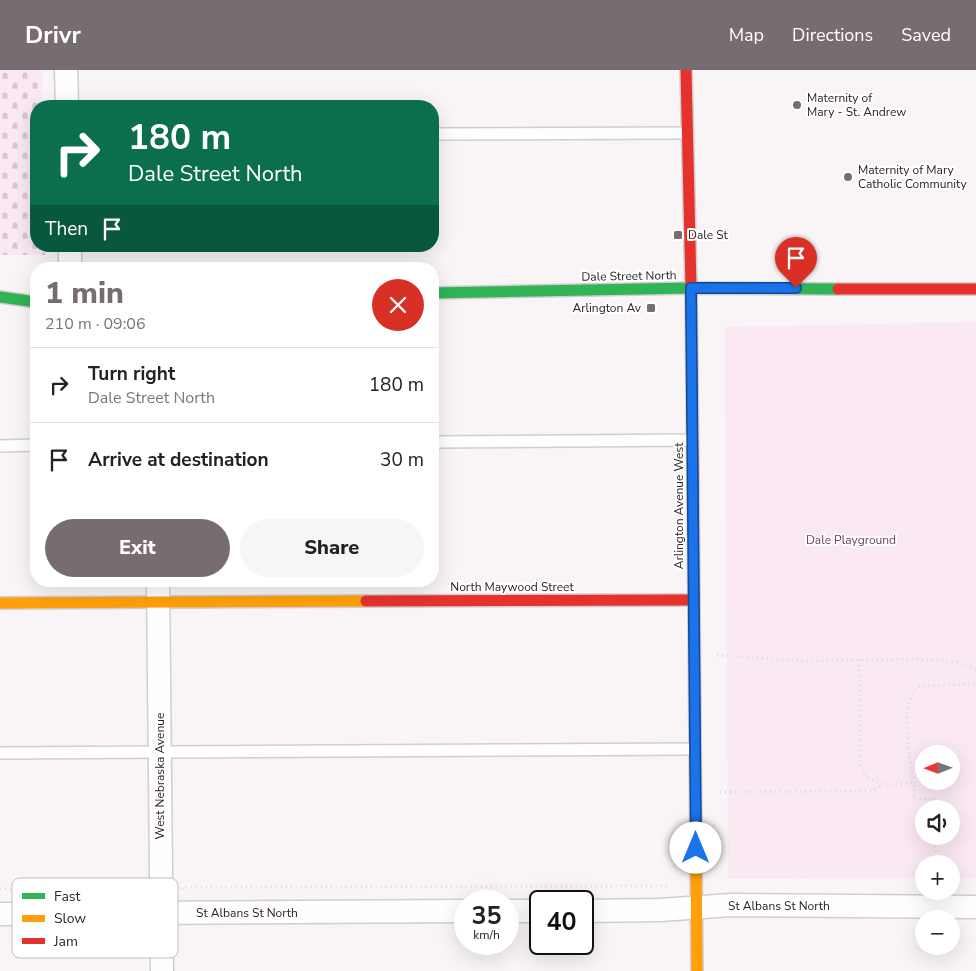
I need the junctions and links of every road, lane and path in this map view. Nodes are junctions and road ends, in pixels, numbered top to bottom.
1 (66, 70) edge
2 (686, 70) edge
3 (67, 100) edge
4 (687, 133) junction
5 (439, 134) edge
6 (691, 288) junction
7 (976, 289) edge
8 (27, 291) dead end
9 (439, 293) edge
10 (0, 297) edge
11 (30, 301) edge
12 (692, 440) junction
13 (439, 442) edge
14 (30, 445) edge
15 (0, 446) edge
16 (158, 592) edge
17 (694, 600) junction
18 (0, 603) edge
19 (694, 654) junction
20 (859, 660) junction
21 (976, 670) edge
22 (976, 684) edge
23 (695, 749) junction
24 (160, 752) junction
25 (0, 753) edge
26 (914, 783) junction
27 (884, 785) junction
28 (720, 792) dead end
29 (934, 800) edge
30 (161, 878) edge
31 (674, 889) dead end
32 (180, 892) dead end
33 (976, 907) edge
34 (696, 908) junction
35 (594, 911) edge
36 (454, 912) edge
37 (178, 913) edge
38 (162, 958) edge
39 (162, 971) edge
40 (696, 971) edge

1 - 3 street
2 - 4 street, Arlington Avenue West
4 - 5 lane
4 - 6 street, Arlington Avenue West
6 - 7 street, Dale Street North
6 - 9 street, Dale Street North
6 - 12 street, Arlington Avenue West
8 - 10 street
10 - 11 street
12 - 13 lane
12 - 17 street, Arlington Avenue West
14 - 15 lane
16 - 17 street, North Maywood Street
16 - 18 street, North Maywood Street
16 - 24 street, West Nebraska Avenue
17 - 19 street, Arlington Avenue West
19 - 20 path
19 - 23 street, Arlington Avenue West
20 - 21 path
20 - 27 path
22 - 26 path
23 - 24 lane
23 - 34 street, Arlington Avenue West
24 - 25 lane
24 - 30 street, West Nebraska Avenue
26 - 27 path
26 - 29 path
27 - 28 path
31 - 32 path
33 - 34 street, St Albans St North
34 - 35 street, St Albans St North
34 - 40 street, Arlington Avenue West
36 - 37 street, St Albans St North
38 - 39 street, West Nebraska Avenue

